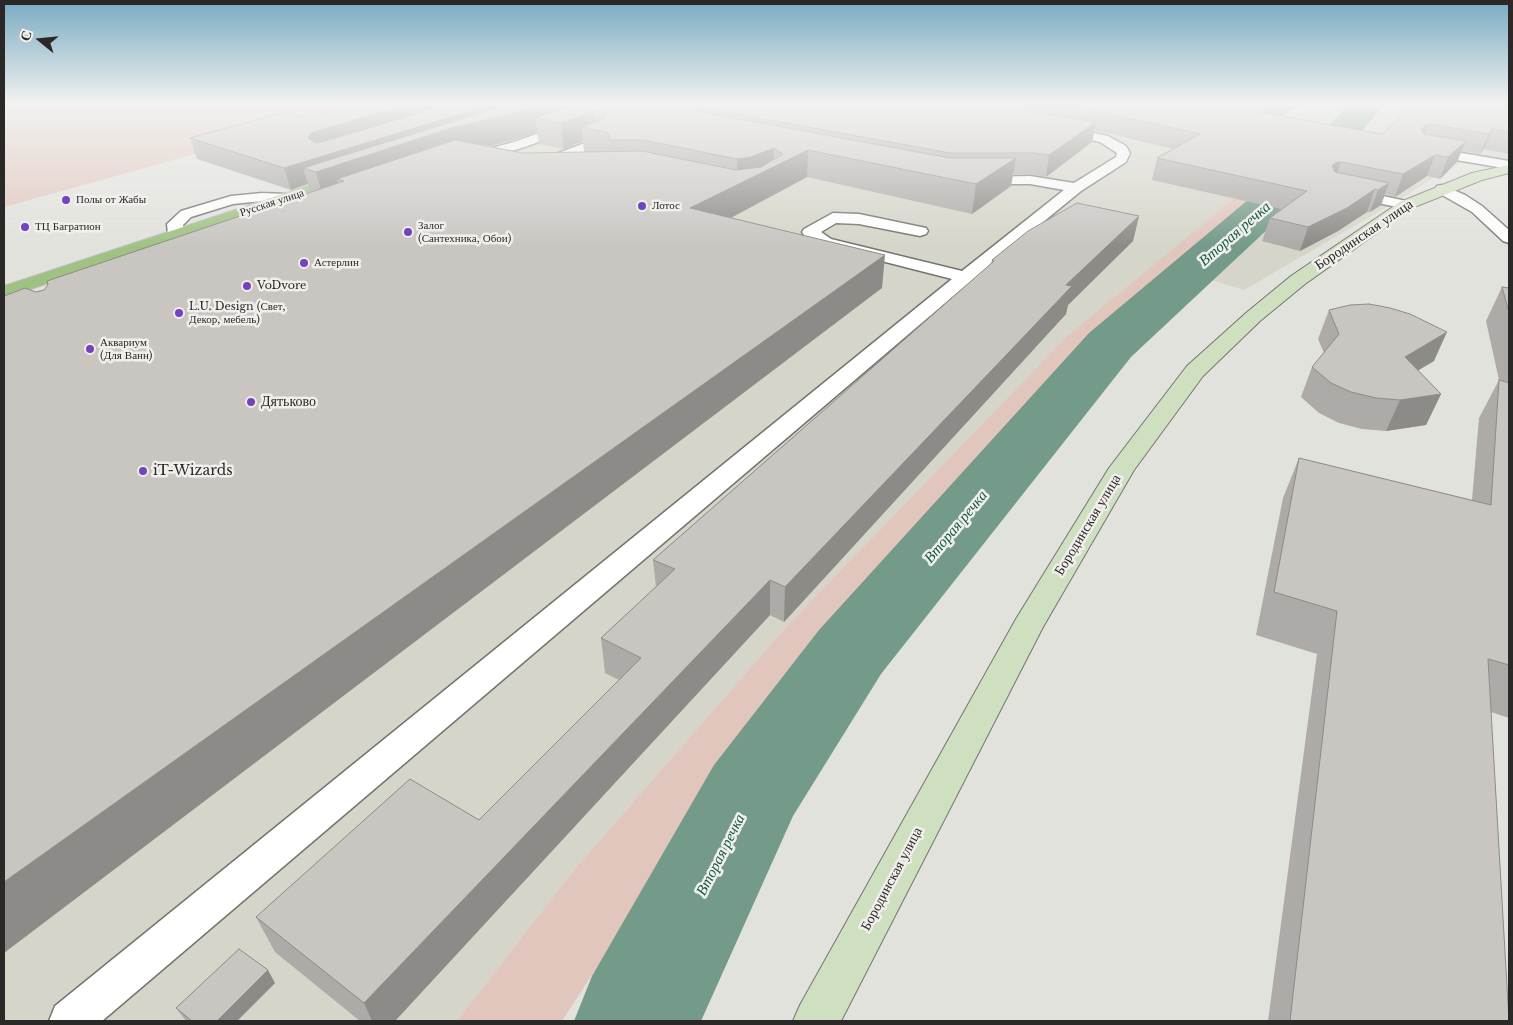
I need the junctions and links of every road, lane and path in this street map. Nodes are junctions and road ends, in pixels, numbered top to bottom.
1 (492, 152) edge
2 (550, 152) edge
3 (573, 152) edge
4 (1123, 152) edge
5 (1433, 152) edge
6 (565, 155) junction
7 (592, 161) edge
8 (1506, 163) edge
9 (491, 168) edge
10 (358, 174) edge
11 (555, 174) edge
12 (963, 180) edge
13 (1076, 188) junction
14 (1333, 189) edge
15 (1442, 189) junction
16 (1406, 205) junction
17 (920, 231) dead end
18 (1509, 238) edge
19 (114, 255) junction
20 (135, 262) edge
21 (965, 277) junction
22 (9, 297) edge
23 (70, 1021) edge
24 (816, 1021) edge

1 - 9 lane
2 - 6 lane
3 - 6 lane
4 - 13 lane
5 - 8 lane
6 - 7 lane
6 - 11 lane
8 - 15 main road, Бородинская улица
10 - 19 main road, Русская улица
12 - 13 lane
13 - 21 lane
14 - 16 lane
15 - 16 main road, Бородинская улица
15 - 18 lane
16 - 24 main road, Бородинская улица
17 - 21 lane
19 - 20 lane
19 - 22 main road, Русская улица
21 - 23 lane

